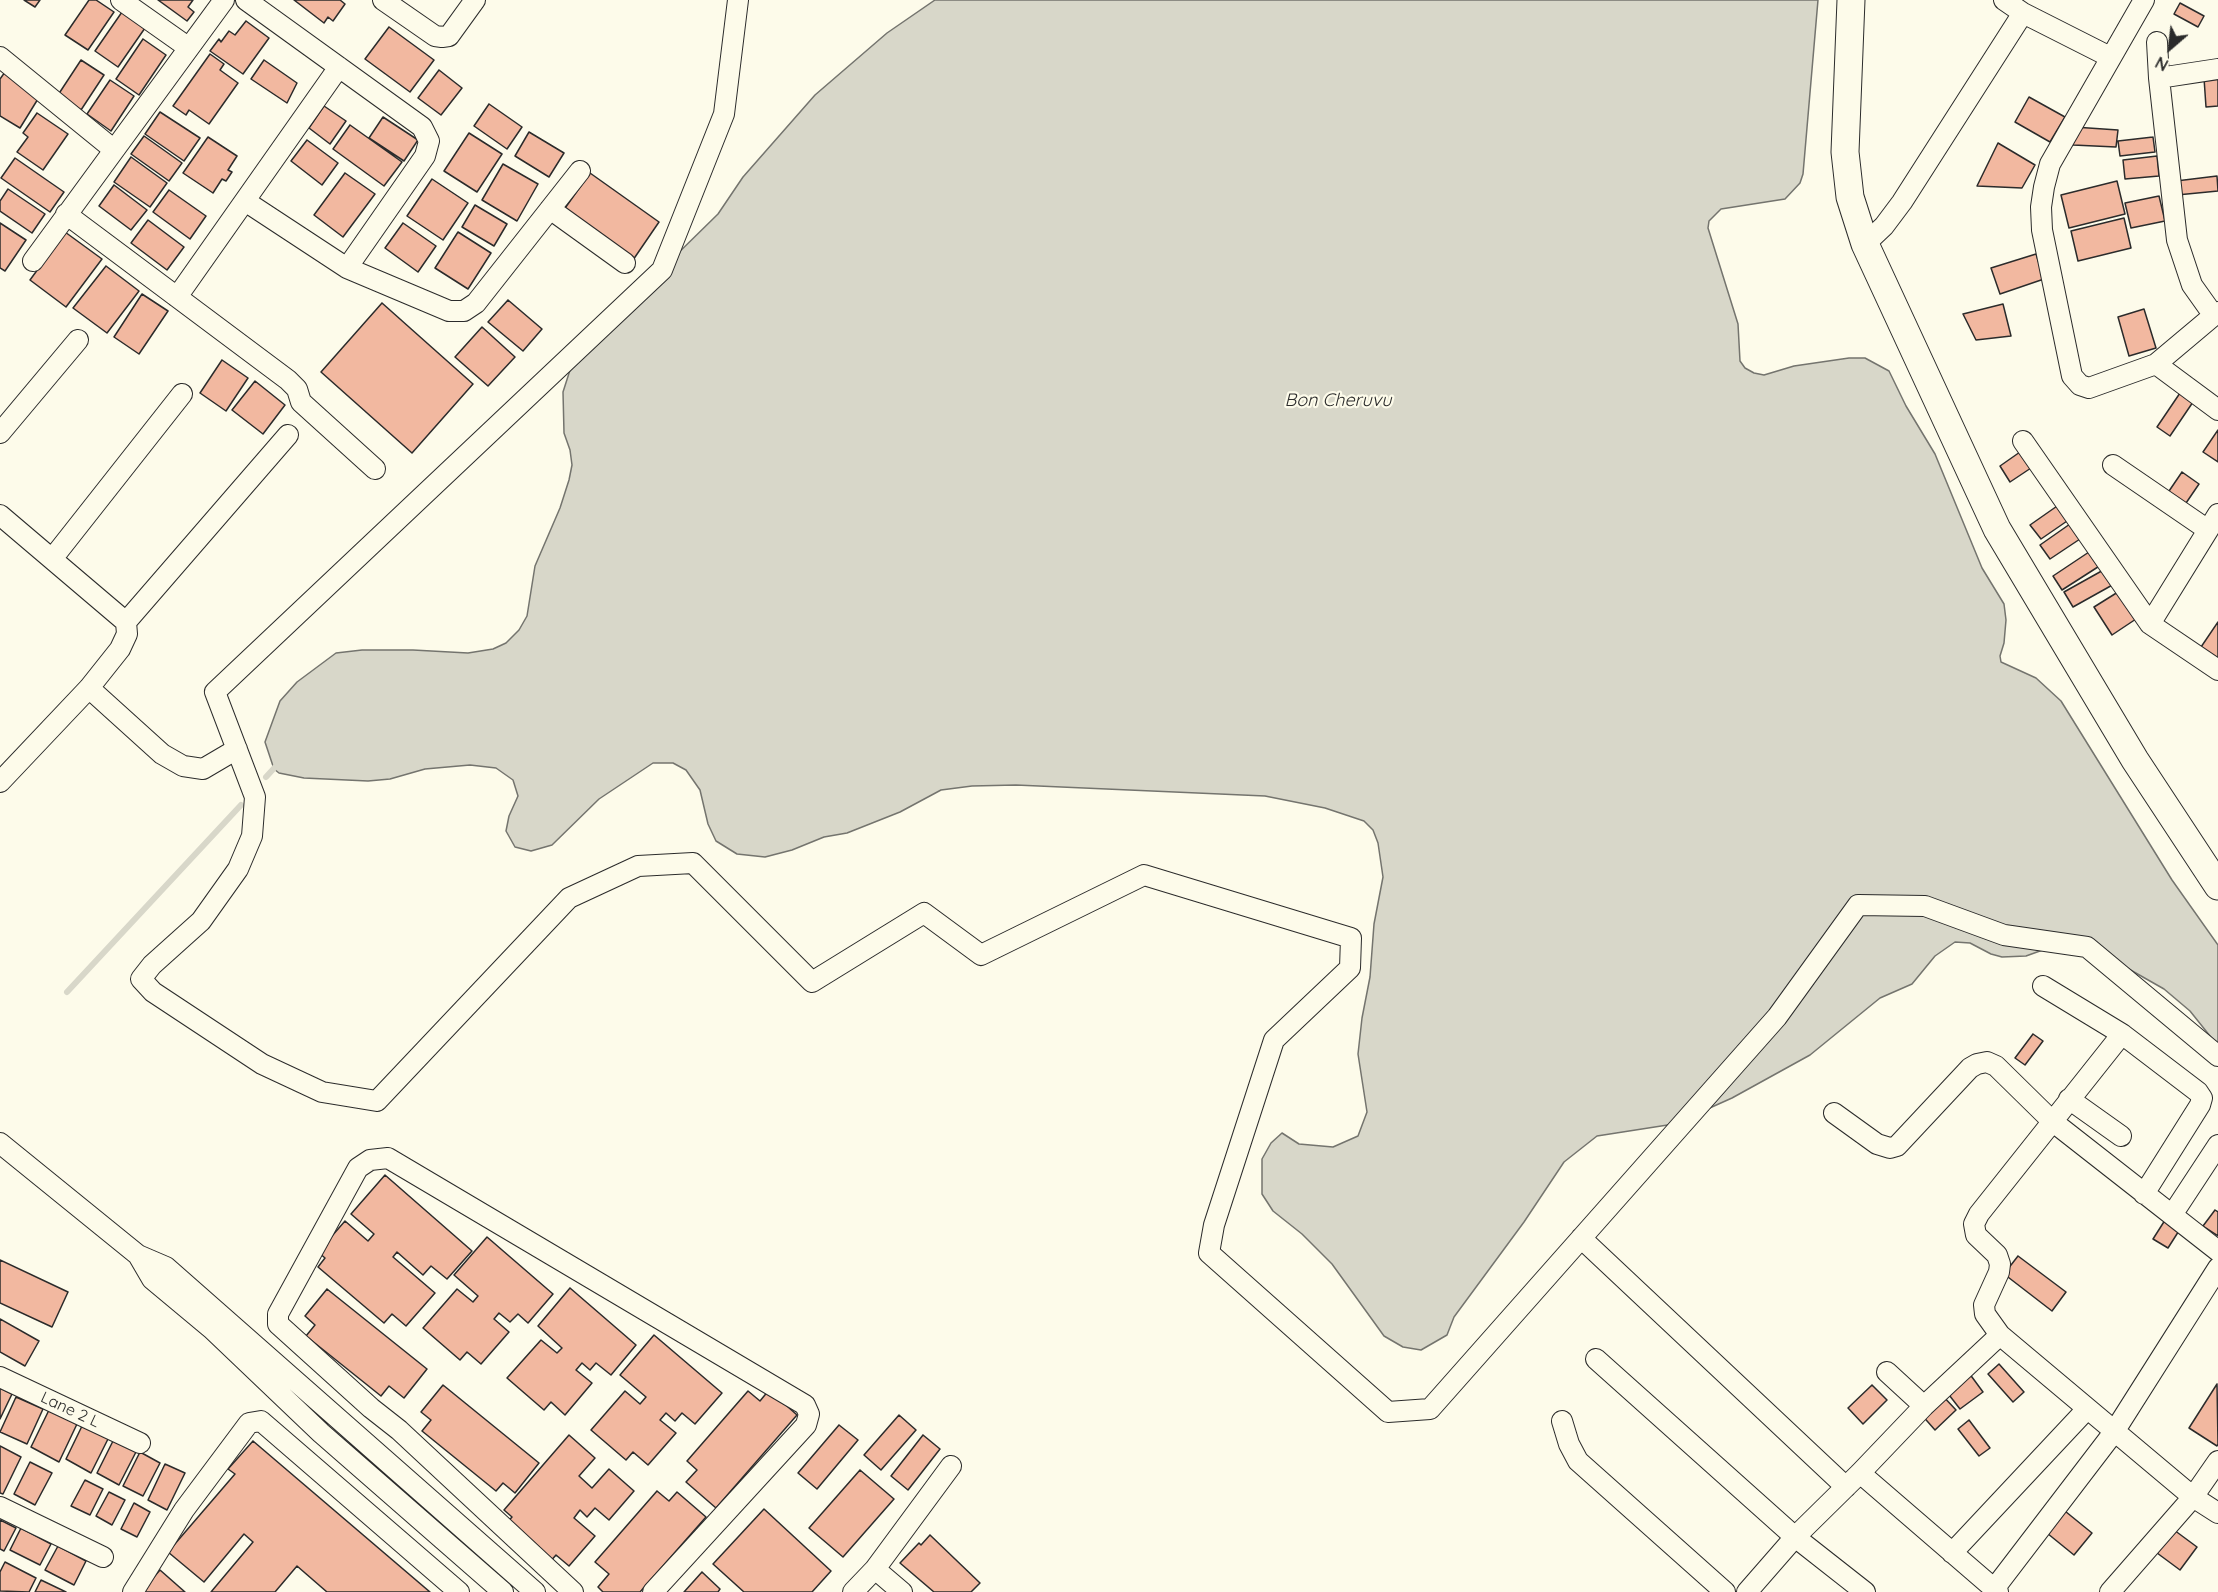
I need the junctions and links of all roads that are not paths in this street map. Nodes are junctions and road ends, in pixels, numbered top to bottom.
1 (121, 0) edge
2 (224, 0) edge
3 (246, 0) edge
4 (383, 0) edge
5 (475, 0) edge
6 (738, 0) edge
7 (1851, 0) edge
8 (2004, 0) edge
9 (2144, 0) edge
10 (2023, 14) junction
11 (2157, 42) dead end
12 (189, 48) junction
13 (0, 57) edge
14 (2110, 57) junction
15 (339, 67) junction
16 (2218, 69) edge
17 (2159, 78) junction
18 (113, 149) junction
19 (580, 171) dead end
20 (245, 201) junction
21 (550, 209) junction
22 (66, 214) junction
23 (1865, 244) junction
24 (33, 261) dead end
25 (625, 263) dead end
26 (347, 268) junction
27 (177, 297) junction
28 (2216, 314) edge
29 (78, 340) dead end
30 (2156, 364) junction
31 (182, 394) dead end
32 (2218, 410) edge
33 (0, 433) edge
34 (288, 435) dead end
35 (2023, 441) dead end
36 (2113, 465) dead end
37 (375, 469) dead end
38 (0, 515) edge
39 (2213, 522) edge
40 (52, 559) junction
41 (126, 622) junction
42 (2150, 624) junction
43 (2218, 670) edge
44 (89, 688) junction
45 (237, 749) junction
46 (0, 782) edge
47 (2218, 886) edge
48 (2043, 986) dead end
49 (2122, 1034) junction
50 (2218, 1056) edge
51 (2069, 1099) junction
52 (1834, 1113) dead end
53 (2052, 1121) junction
54 (2121, 1136) dead end
55 (0, 1143) edge
56 (2218, 1145) edge
57 (2144, 1194) junction
58 (2172, 1215) junction
59 (1581, 1238) junction
60 (2218, 1251) edge
61 (2218, 1268) edge
62 (217, 1323) junction
63 (2000, 1335) junction
64 (1596, 1359) dead end
65 (1887, 1372) dead end
66 (0, 1377) edge
67 (266, 1382) junction
68 (1924, 1406) junction
69 (371, 1408) junction
70 (2087, 1408) junction
71 (1562, 1420) dead end
72 (261, 1421) junction
73 (399, 1430) junction
74 (2114, 1432) junction
75 (321, 1433) junction
76 (284, 1439) junction
77 (140, 1443) dead end
78 (366, 1443) junction
79 (352, 1459) junction
80 (2218, 1461) edge
81 (951, 1466) dead end
82 (1860, 1473) junction
83 (1845, 1487) junction
84 (2193, 1497) junction
85 (0, 1507) edge
86 (2218, 1513) edge
87 (1795, 1537) junction
88 (1952, 1553) junction
89 (103, 1557) dead end
90 (875, 1569) junction
91 (1996, 1591) edge
92 (133, 1592) edge
93 (459, 1592) edge
94 (503, 1592) edge
95 (535, 1592) edge
96 (573, 1592) edge
97 (653, 1592) edge
98 (853, 1592) edge
99 (902, 1592) edge
100 (1725, 1592) edge
101 (1747, 1592) edge
102 (1865, 1592) edge
103 (2110, 1592) edge

1 - 12 street
2 - 12 street
3 - 15 street
4 - 5 street
6 - 45 street
7 - 23 street
8 - 10 street
9 - 14 street
10 - 14 street
10 - 23 street
11 - 17 street
12 - 18 street
13 - 18 street
14 - 30 street
15 - 20 street
15 - 26 street
16 - 17 street
17 - 28 street
18 - 22 street
19 - 21 street
20 - 26 street
20 - 27 street
21 - 25 street
21 - 26 street
22 - 24 street
22 - 27 street
23 - 47 street
27 - 37 street
28 - 30 street
29 - 33 street
30 - 32 street
31 - 40 street
34 - 41 street
35 - 42 street
36 - 39 street
38 - 40 street
39 - 42 street
40 - 41 street
41 - 44 street
42 - 43 street
44 - 45 street
44 - 46 street
45 - 59 street
48 - 49 street
49 - 51 street
49 - 57 street
50 - 59 street
51 - 53 street
51 - 54 street
52 - 53 street
53 - 57 street
53 - 63 street
55 - 62 street
56 - 58 street
57 - 58 street
58 - 60 street
59 - 83 street
61 - 74 street
62 - 67 street
62 - 78 street
63 - 68 street
63 - 70 street
64 - 87 street
65 - 68 street
66 - 77 street, Lane 2 L
67 - 72 street
67 - 75 street
68 - 82 street
69 - 73 street
69 - 78 street
69 - 97 street
70 - 74 street
70 - 88 street
71 - 100 street
72 - 76 street
72 - 92 street
73 - 78 street
73 - 96 street
74 - 84 street
74 - 91 street
75 - 76 street
75 - 79 street
76 - 93 street
78 - 79 street
78 - 95 street
79 - 94 street
80 - 84 street
81 - 90 street
82 - 83 street
82 - 88 street
83 - 87 street
84 - 86 street
84 - 103 street
85 - 89 street
87 - 101 street
87 - 102 street
88 - 91 street
90 - 98 street
90 - 99 street

